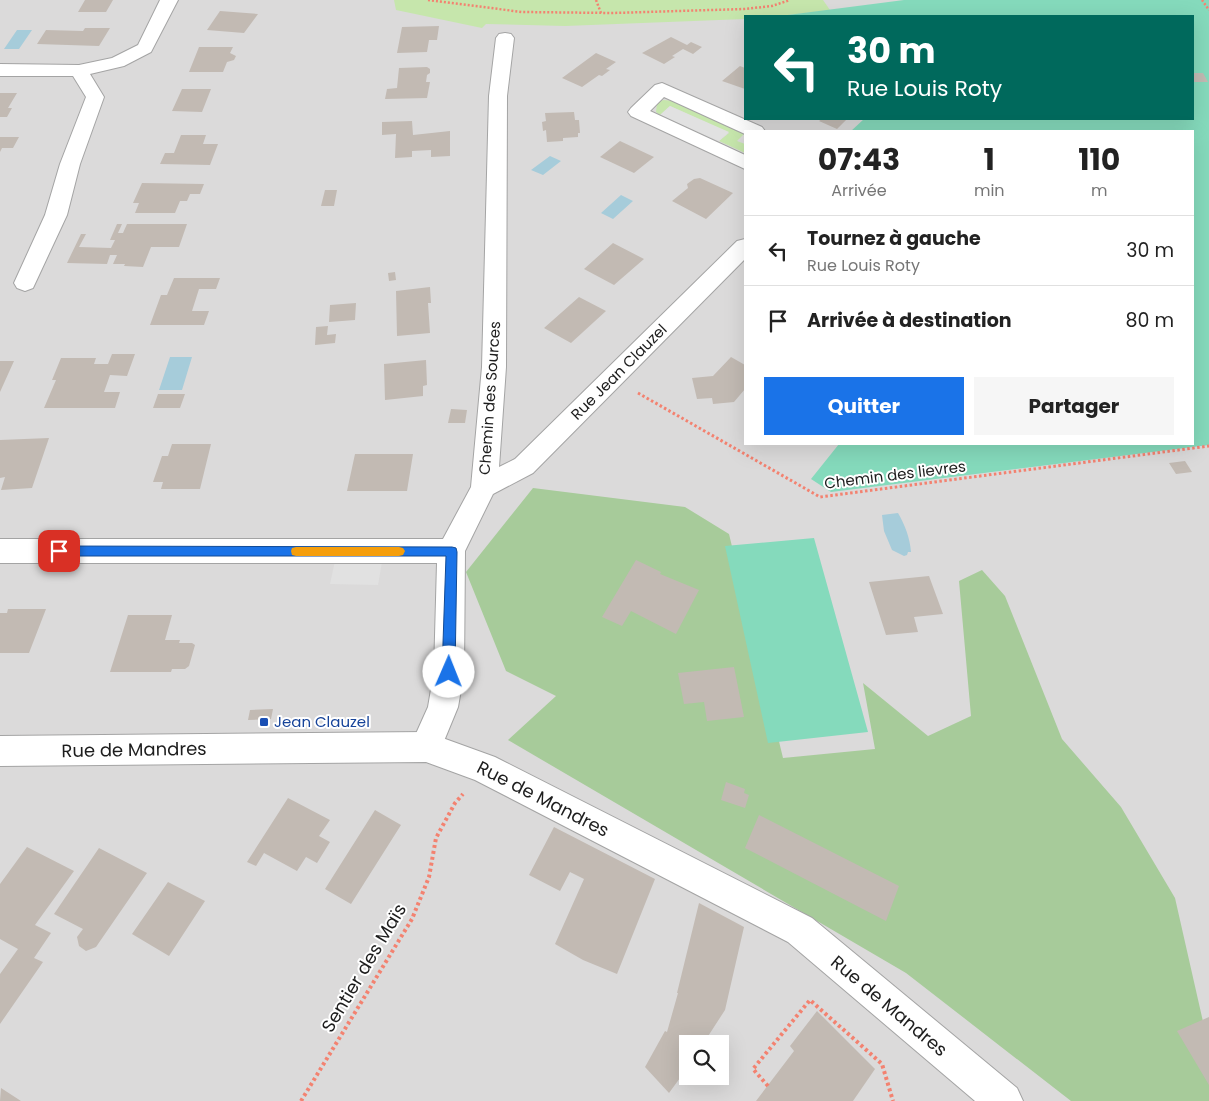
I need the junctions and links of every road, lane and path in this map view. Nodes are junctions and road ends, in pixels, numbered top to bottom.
1 (169, 0) edge
2 (428, 0) edge
3 (596, 0) edge
4 (790, 0) edge
5 (1202, 0) edge
6 (1209, 10) edge
7 (601, 13) junction
8 (505, 38) dead end
9 (0, 70) edge
10 (79, 70) junction
11 (753, 130) edge
12 (744, 163) edge
13 (744, 247) edge
14 (25, 283) dead end
15 (614, 379) junction
16 (1209, 446) edge
17 (484, 487) junction
18 (0, 551) edge
19 (452, 552) junction
20 (426, 747) junction
21 (0, 751) edge
22 (484, 768) junction
23 (768, 1086) dead end
24 (301, 1101) edge
25 (893, 1101) edge
26 (1004, 1101) edge

1 - 10 street
2 - 7 path
3 - 7 path
4 - 7 path
5 - 6 path
8 - 17 street, Chemin des Sources
9 - 10 street
10 - 14 street
11 - 12 street
13 - 15 street, Rue Jean Clauzel
15 - 16 path, Chemin des lievres
15 - 17 street, Rue Jean Clauzel
17 - 19 street, Chemin des Sources
18 - 19 street
19 - 20 street, Chemin des Sources
20 - 21 street, Rue de Mandres
20 - 22 street, Rue de Mandres
22 - 24 path, Sentier des Maïs
22 - 26 street, Rue de Mandres
23 - 25 path

